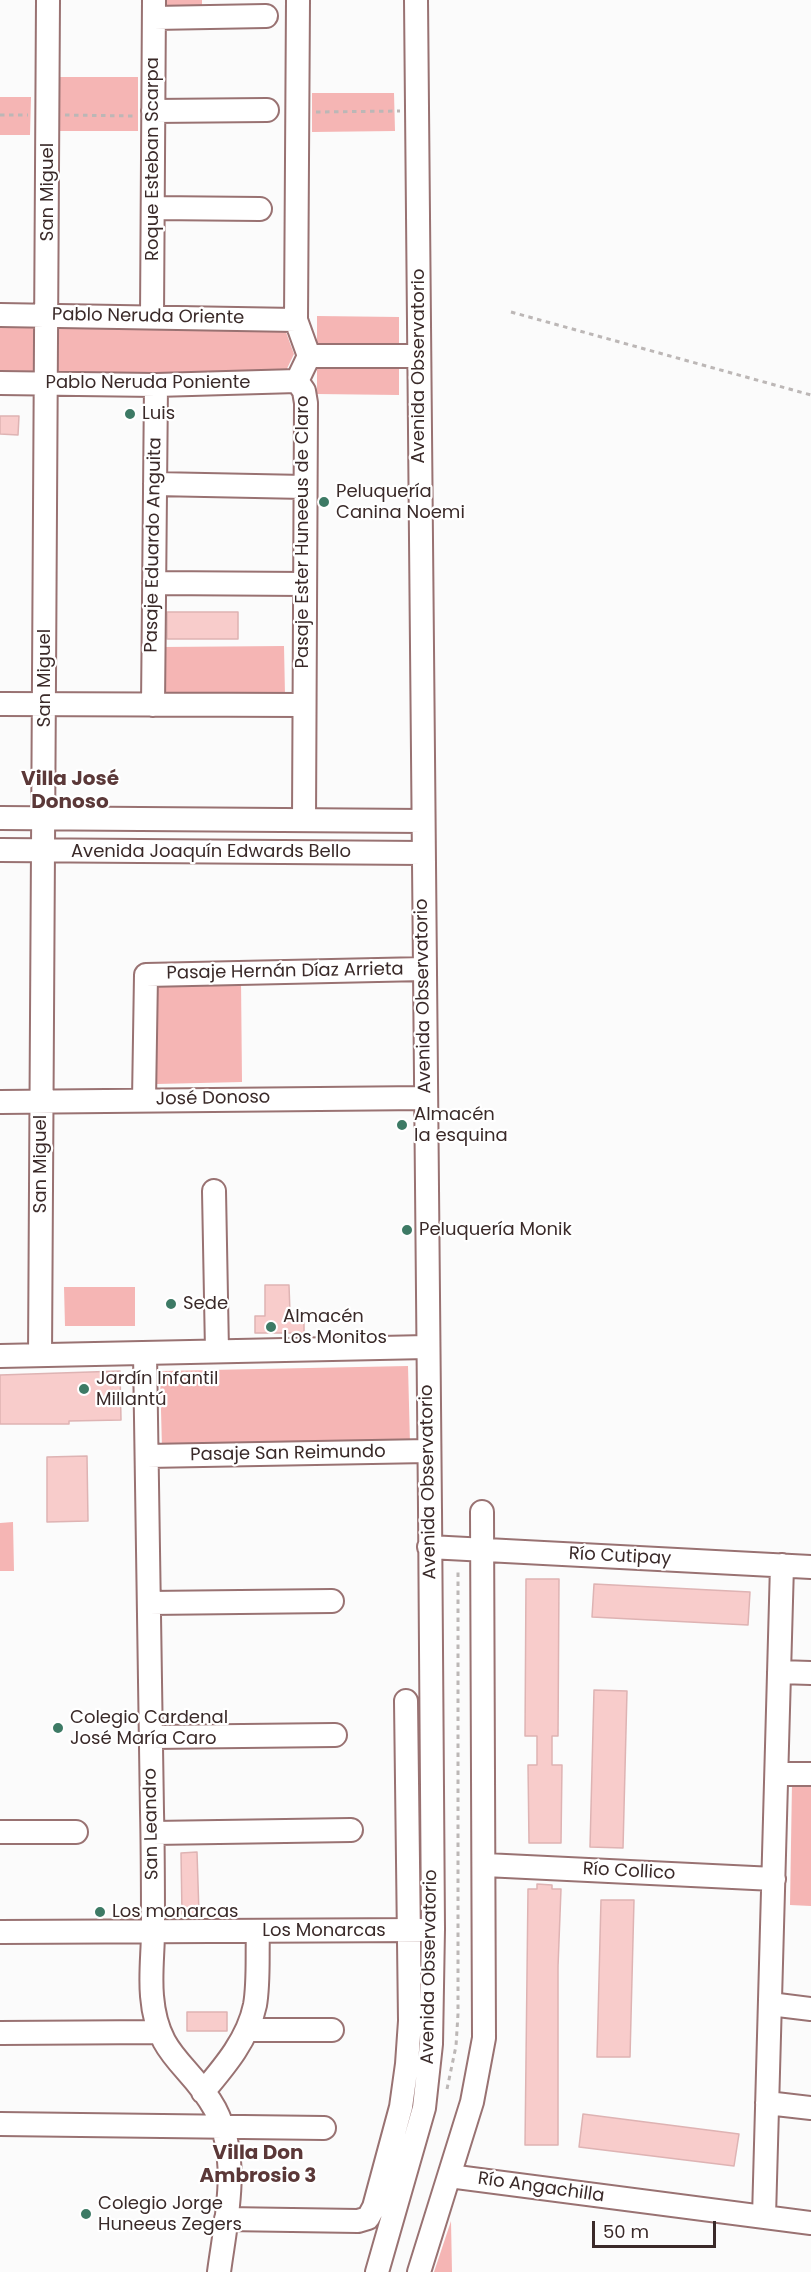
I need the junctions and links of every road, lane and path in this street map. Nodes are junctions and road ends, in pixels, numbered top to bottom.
1 (48, 0) edge
2 (298, 0) edge
3 (416, 0) edge
4 (154, 9) edge
5 (266, 16) dead end
6 (267, 110) dead end
7 (417, 111) junction
8 (297, 112) junction
9 (153, 113) junction
10 (0, 115) edge
11 (48, 115) junction
12 (153, 208) junction
13 (260, 209) dead end
14 (511, 312) dead end
15 (0, 315) edge
16 (48, 316) junction
17 (152, 317) junction
18 (296, 320) junction
19 (309, 356) junction
20 (419, 356) junction
21 (297, 381) junction
22 (0, 383) edge
23 (47, 384) junction
24 (156, 385) junction
25 (811, 395) edge
26 (155, 484) junction
27 (305, 487) junction
28 (154, 583) junction
29 (305, 584) junction
30 (0, 704) edge
31 (45, 705) junction
32 (153, 705) junction
33 (304, 705) junction
34 (0, 818) edge
35 (44, 818) junction
36 (304, 820) junction
37 (423, 820) junction
38 (0, 850) edge
39 (44, 850) junction
40 (423, 853) junction
41 (424, 969) junction
42 (425, 1098) junction
43 (144, 1100) junction
44 (42, 1101) junction
45 (0, 1102) edge
46 (214, 1191) dead end
47 (427, 1347) junction
48 (217, 1351) junction
49 (145, 1353) junction
50 (40, 1355) junction
51 (0, 1356) edge
52 (428, 1451) junction
53 (147, 1456) junction
54 (482, 1512) dead end
55 (429, 1547) junction
56 (482, 1550) junction
57 (782, 1565) junction
58 (811, 1567) edge
59 (332, 1601) dead end
60 (149, 1603) junction
61 (779, 1672) junction
62 (811, 1673) edge
63 (406, 1701) dead end
64 (335, 1735) dead end
65 (151, 1737) junction
66 (777, 1774) junction
67 (811, 1774) edge
68 (351, 1830) dead end
69 (0, 1832) edge
70 (76, 1832) dead end
71 (153, 1833) junction
72 (485, 1865) junction
73 (774, 1879) junction
74 (433, 1929) junction
75 (408, 1930) junction
76 (153, 1931) junction
77 (258, 1931) junction
78 (0, 1932) edge
79 (770, 2004) junction
80 (811, 2009) edge
81 (247, 2030) junction
82 (332, 2030) dead end
83 (159, 2032) junction
84 (0, 2033) edge
85 (203, 2092) junction
86 (767, 2103) junction
87 (811, 2108) edge
88 (0, 2124) edge
89 (222, 2126) junction
90 (324, 2128) dead end
91 (449, 2175) junction
92 (764, 2217) junction
93 (226, 2219) junction
94 (811, 2223) edge
95 (219, 2272) edge
96 (377, 2272) edge
97 (419, 2272) edge

1 - 11 street, San Miguel
2 - 8 street
3 - 7 street, Avenida Observatorio
4 - 5 street
4 - 9 street, Roque Esteban Scarpa
6 - 9 street
7 - 8 path
7 - 20 street, Avenida Observatorio
8 - 18 street
9 - 11 path
9 - 12 street, Roque Esteban Scarpa
10 - 11 path
11 - 16 street, San Miguel
12 - 13 street
12 - 17 street, Roque Esteban Scarpa
14 - 25 path
15 - 16 street, Pablo Neruda Oriente
16 - 17 street, Pablo Neruda Oriente
16 - 23 street, San Miguel
17 - 18 street, Pablo Neruda Oriente
18 - 19 street
19 - 20 street
19 - 21 street, Pasaje Ester Huneeus de Claro
20 - 37 street, Avenida Observatorio
21 - 24 street, Pablo Neruda Poniente
21 - 27 street, Pasaje Ester Huneeus de Claro
22 - 23 street, Pablo Neruda Poniente
23 - 24 street, Pablo Neruda Poniente
23 - 31 street, San Miguel
24 - 26 street, Pasaje Eduardo Anguita
26 - 27 street
26 - 28 street, Pasaje Eduardo Anguita
27 - 29 street, Pasaje Ester Huneeus de Claro
28 - 29 street
28 - 32 street, Pasaje Eduardo Anguita
29 - 33 street, Pasaje Ester Huneeus de Claro
30 - 31 street
31 - 32 street
31 - 35 street, San Miguel
32 - 33 street
33 - 36 street, Pasaje Ester Huneeus de Claro
34 - 35 street, Avenida Joaquín Edwards Bello
35 - 36 street, Avenida Joaquín Edwards Bello
35 - 39 street, San Miguel
36 - 37 street, Avenida Joaquín Edwards Bello
37 - 40 street, Avenida Observatorio
38 - 39 street, Avenida Joaquín Edwards Bello
39 - 40 street, Avenida Joaquín Edwards Bello
39 - 44 street, San Miguel
40 - 41 street, Avenida Observatorio
41 - 42 street, Avenida Observatorio
41 - 43 street, Pasaje Hernán Díaz Arrieta
42 - 43 street, José Donoso
42 - 47 street, Avenida Observatorio
43 - 44 street, José Donoso
44 - 45 street, José Donoso
44 - 50 street, San Miguel
46 - 48 street
47 - 48 street
47 - 52 street, Avenida Observatorio
48 - 49 street
49 - 50 street
49 - 53 street, San Leandro
50 - 51 street
52 - 53 street, Pasaje San Reimundo
52 - 55 street, Avenida Observatorio
53 - 60 street, San Leandro
54 - 56 street
55 - 56 street, Río Cutipay
55 - 74 street, Avenida Observatorio
56 - 57 street, Río Cutipay
56 - 72 street
57 - 58 street, Río Cutipay
57 - 61 street
59 - 60 street
60 - 65 street, San Leandro
61 - 62 street
61 - 66 street
63 - 75 street
64 - 65 street
65 - 71 street, San Leandro
66 - 67 street
66 - 73 street
68 - 71 street
69 - 70 street
71 - 76 street, San Leandro
72 - 73 street, Río Collico
72 - 91 street
73 - 79 street
74 - 75 street, Los Monarcas
74 - 96 street, Avenida Observatorio
75 - 77 street, Los Monarcas
75 - 93 street
76 - 77 street, Los Monarcas
76 - 78 street, Los Monarcas
76 - 83 street, San Leandro
77 - 81 street
79 - 80 street
79 - 86 street
81 - 82 street
81 - 85 street
83 - 84 street
83 - 85 street, San Leandro
85 - 89 street, San Leandro
86 - 87 street
86 - 92 street
88 - 89 street
89 - 90 street
89 - 93 street, San Leandro
91 - 92 street, Río Angachilla
91 - 97 street
92 - 94 street, Río Angachilla
93 - 95 street, San Leandro

